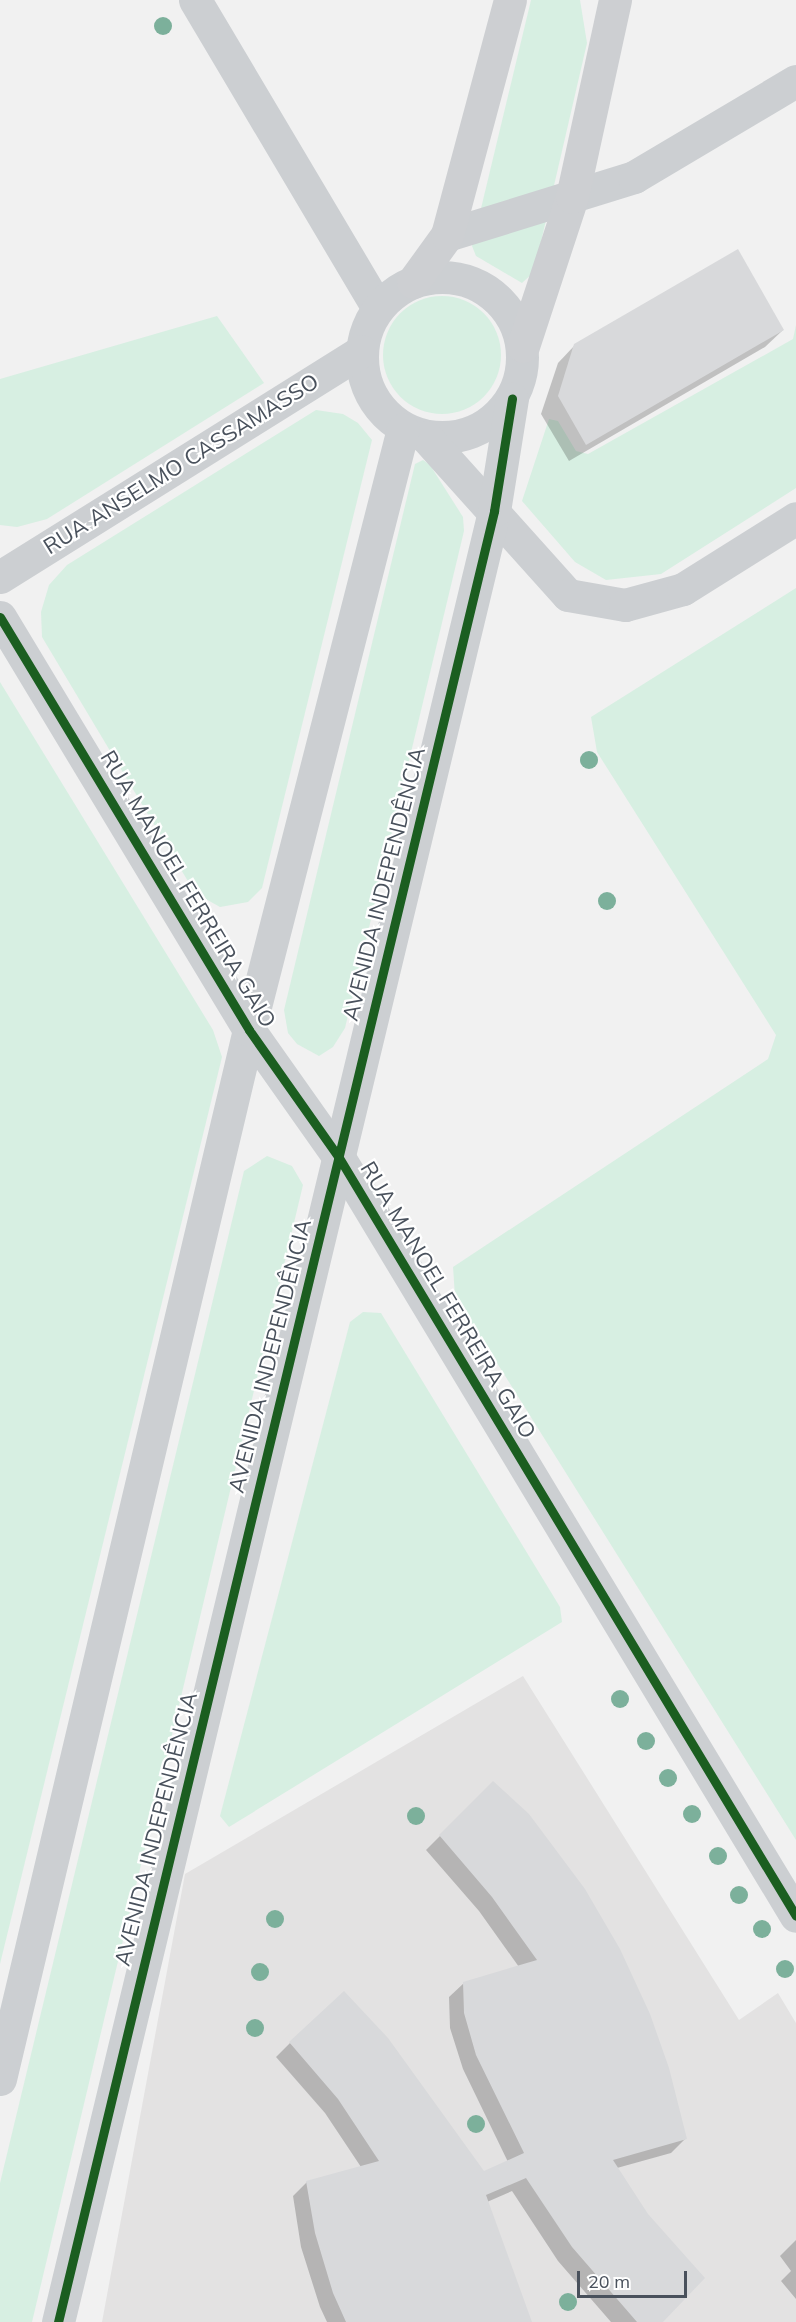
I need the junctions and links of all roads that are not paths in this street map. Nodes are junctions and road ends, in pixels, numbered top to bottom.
1 (195, 0) edge
2 (510, 0) edge
3 (614, 1) edge
4 (796, 81) edge
5 (572, 197) junction
6 (447, 235) junction
7 (413, 282) junction
8 (378, 308) junction
9 (523, 346) junction
10 (361, 351) junction
11 (512, 398) junction
12 (415, 433) junction
13 (494, 512) junction
14 (796, 518) edge
15 (0, 577) edge
16 (0, 617) edge
17 (249, 1030) junction
18 (338, 1155) junction
19 (796, 1916) edge
20 (0, 2079) edge
21 (58, 2322) edge

1 - 8 street
2 - 6 street
3 - 5 street
4 - 5 street
5 - 6 street
5 - 9 street
6 - 7 street
7 - 8 street
7 - 9 street
8 - 10 street
9 - 11 street
10 - 12 street
10 - 15 street, RUA ANSELMO CASSAMASSO
11 - 12 street
11 - 13 street, AVENIDA INDEPENDÊNCIA
12 - 13 street
12 - 17 street
13 - 14 street
13 - 18 street, AVENIDA INDEPENDÊNCIA
16 - 17 street, RUA MANOEL FERREIRA GAIO
17 - 18 street, RUA MANOEL FERREIRA GAIO
17 - 20 street
18 - 19 street, RUA MANOEL FERREIRA GAIO
18 - 21 street, AVENIDA INDEPENDÊNCIA

